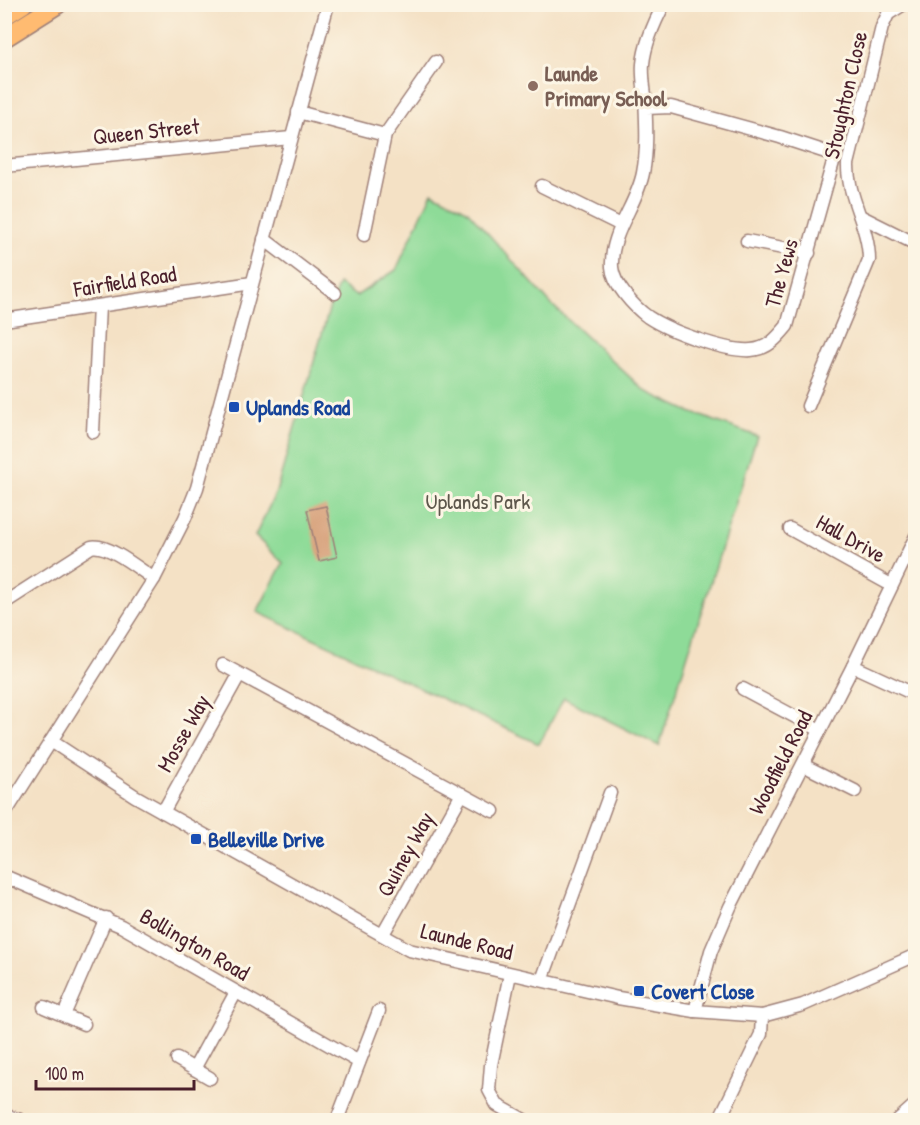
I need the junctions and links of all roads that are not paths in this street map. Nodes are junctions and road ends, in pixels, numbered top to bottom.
1 (23, 4) edge
2 (58, 4) edge
3 (328, 4) edge
4 (664, 4) edge
5 (904, 4) edge
6 (4, 16) edge
7 (4, 39) edge
8 (436, 62) dead end
9 (646, 108) junction
10 (298, 112) junction
11 (385, 135) junction
12 (291, 138) junction
13 (4, 166) edge
14 (542, 186) dead end
15 (860, 216) junction
16 (621, 225) junction
17 (364, 235) dead end
18 (264, 239) junction
19 (747, 241) dead end
20 (915, 244) edge
21 (809, 253) junction
22 (252, 283) junction
23 (335, 293) dead end
24 (99, 306) junction
25 (4, 321) edge
26 (808, 406) dead end
27 (93, 432) dead end
28 (790, 529) dead end
29 (915, 536) edge
30 (154, 579) junction
31 (891, 585) junction
32 (4, 603) edge
33 (224, 665) dead end
34 (853, 666) junction
35 (239, 675) junction
36 (743, 689) dead end
37 (915, 695) edge
38 (819, 730) junction
39 (51, 741) junction
40 (802, 765) junction
41 (855, 791) dead end
42 (610, 793) dead end
43 (462, 794) junction
44 (493, 811) dead end
45 (163, 812) junction
46 (4, 815) edge
47 (4, 876) edge
48 (106, 918) junction
49 (383, 934) junction
50 (915, 956) edge
51 (510, 974) junction
52 (542, 980) junction
53 (236, 992) junction
54 (44, 1007) dead end
55 (378, 1011) dead end
56 (694, 1011) junction
57 (64, 1015) junction
58 (762, 1016) junction
59 (84, 1024) dead end
60 (177, 1059) dead end
61 (359, 1062) junction
62 (194, 1069) junction
63 (210, 1078) dead end
64 (915, 1104) edge
65 (4, 1115) edge
66 (20, 1120) edge
67 (337, 1120) edge
68 (524, 1120) edge
69 (719, 1120) edge
70 (898, 1120) edge

1 - 6 highway
2 - 7 highway
3 - 10 street
4 - 9 street, The Yews
5 - 15 street, Stoughton Close
8 - 11 street
9 - 16 street, The Yews
9 - 21 street, The Yews
10 - 11 street
10 - 12 street
11 - 17 street
12 - 13 street, Queen Street
12 - 18 street
14 - 16 street
15 - 20 street
15 - 26 street, Stoughton Close
16 - 21 street, The Yews
18 - 22 street
18 - 23 street
19 - 21 street
22 - 24 street, Fairfield Road
22 - 30 street
24 - 25 street, Fairfield Road
24 - 27 street
28 - 31 street, Hall Drive
29 - 31 street, Woodfield Road
30 - 32 street
30 - 39 street
31 - 34 street, Woodfield Road
33 - 35 street
34 - 37 street
34 - 38 street, Woodfield Road
35 - 43 street
35 - 45 street, Mosse Way
36 - 38 street
38 - 40 street, Woodfield Road
39 - 45 street, Launde Road
39 - 46 street
40 - 41 street
40 - 56 street, Woodfield Road
42 - 52 street
43 - 44 street
43 - 49 street, Quiney Way
45 - 49 street, Launde Road
47 - 48 street, Bollington Road
48 - 53 street, Bollington Road
48 - 57 street
49 - 51 street, Launde Road
50 - 58 street, Launde Road
51 - 52 street, Launde Road
51 - 68 street
52 - 56 street, Launde Road
53 - 61 street, Bollington Road
53 - 62 street
54 - 57 street
55 - 61 street
56 - 58 street, Launde Road
57 - 59 street
58 - 69 street
60 - 62 street
61 - 67 street
62 - 63 street
64 - 70 street
65 - 66 street

